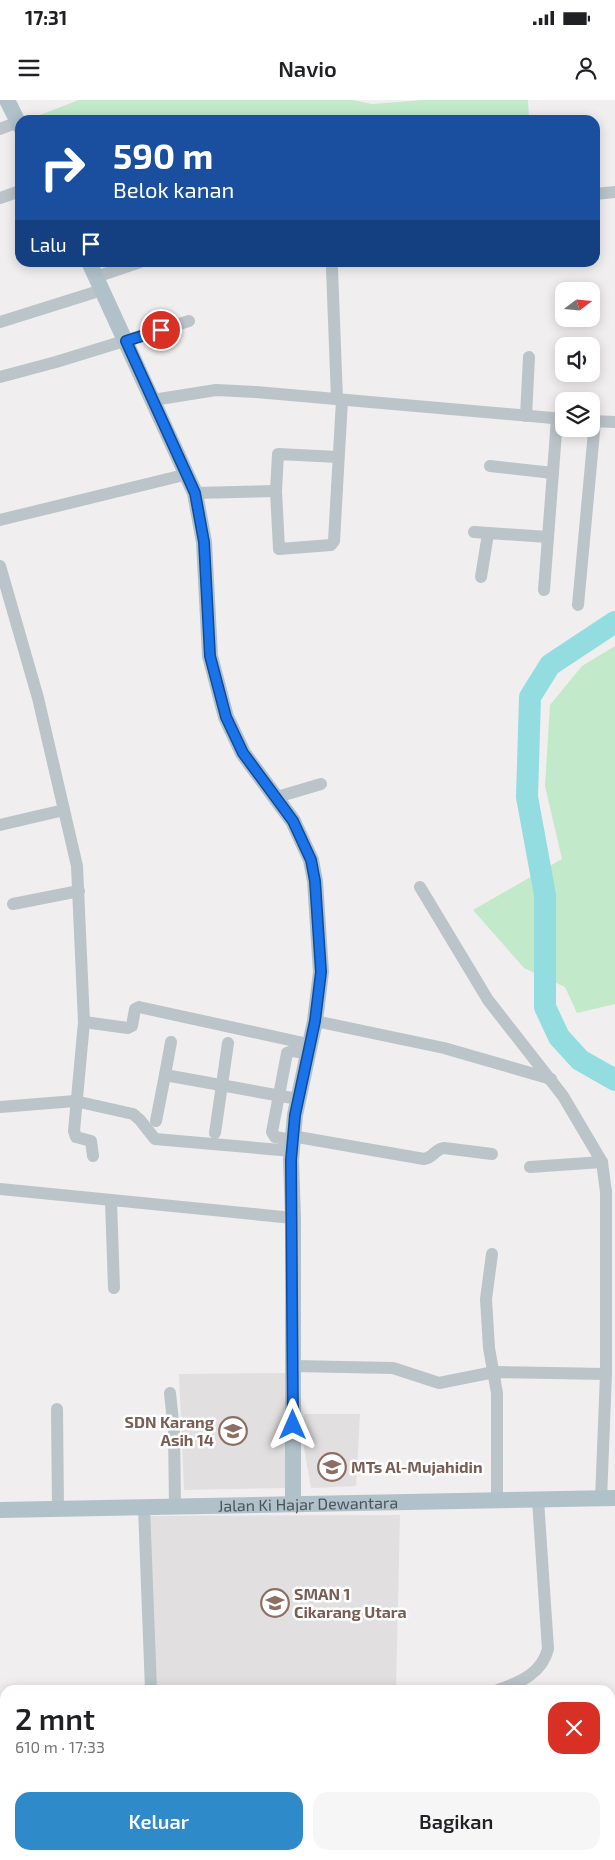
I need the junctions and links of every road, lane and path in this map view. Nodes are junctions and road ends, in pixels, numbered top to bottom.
1 (7, 100) edge
2 (15, 116) edge
3 (15, 125) edge
4 (0, 129) edge
5 (615, 192) edge
6 (15, 193) edge
7 (600, 194) edge
8 (0, 198) edge
9 (124, 267) edge
10 (332, 269) dead end
11 (95, 276) edge
12 (189, 321) dead end
13 (0, 322) edge
14 (126, 341) junction
15 (529, 357) dead end
16 (0, 376) edge
17 (153, 400) junction
18 (339, 400) junction
19 (526, 416) junction
20 (555, 418) edge
21 (600, 421) edge
22 (615, 422) edge
23 (558, 437) edge
24 (592, 437) edge
25 (338, 457) junction
26 (490, 466) dead end
27 (553, 473) junction
28 (188, 474) junction
29 (276, 491) junction
30 (195, 493) junction
31 (0, 520) edge
32 (474, 532) dead end
33 (488, 534) junction
34 (548, 538) junction
35 (0, 566) edge
36 (481, 577) dead end
37 (544, 590) dead end
38 (578, 605) dead end
39 (321, 784) dead end
40 (277, 797) junction
41 (64, 810) junction
42 (0, 825) edge
43 (420, 887) dead end
44 (79, 891) junction
45 (13, 904) dead end
46 (315, 1021) junction
47 (84, 1022) junction
48 (171, 1042) dead end
49 (228, 1043) dead end
50 (307, 1049) junction
51 (165, 1075) junction
52 (551, 1079) junction
53 (223, 1085) junction
54 (280, 1096) junction
55 (298, 1099) junction
56 (75, 1101) junction
57 (0, 1107) edge
58 (156, 1121) dead end
59 (214, 1133) dead end
60 (292, 1142) junction
61 (492, 1154) dead end
62 (93, 1156) dead end
63 (602, 1162) junction
64 (530, 1167) dead end
65 (0, 1189) edge
66 (111, 1202) junction
67 (293, 1218) junction
68 (492, 1254) dead end
69 (114, 1288) dead end
70 (294, 1366) junction
71 (494, 1372) junction
72 (606, 1374) junction
73 (170, 1392) dead end
74 (57, 1409) dead end
75 (608, 1499) edge
76 (497, 1500) junction
77 (538, 1500) junction
78 (293, 1504) junction
79 (175, 1506) junction
80 (144, 1507) junction
81 (58, 1509) junction
82 (0, 1510) edge
83 (151, 1685) edge
84 (509, 1685) edge

1 - 2 main road
3 - 4 street
5 - 7 street
6 - 8 street
9 - 11 street
10 - 18 street
11 - 13 street
11 - 14 main road
12 - 14 street
14 - 16 street
14 - 17 main road
15 - 19 street
17 - 18 street
17 - 28 main road
18 - 19 street
18 - 25 street
19 - 20 street
21 - 22 street
23 - 27 street
24 - 38 street
25 - 29 street
25 - 29 street
26 - 27 street
27 - 34 street
28 - 30 main road
28 - 31 street
29 - 30 street
30 - 40 main road
32 - 33 street
33 - 34 street
33 - 36 street
34 - 37 street
35 - 41 street
39 - 40 street
40 - 46 main road
41 - 42 street
41 - 44 street
43 - 52 street
44 - 45 street
44 - 47 street
46 - 50 main road
46 - 52 street
47 - 50 street
47 - 56 street
48 - 51 street
49 - 53 street
50 - 54 street
50 - 55 main road
51 - 53 street
51 - 58 street
52 - 63 street
53 - 54 street
53 - 59 street
54 - 55 street
54 - 60 street
55 - 60 main road
56 - 57 street
56 - 60 street
56 - 62 street
60 - 61 street
60 - 67 main road
63 - 64 street
63 - 72 street
65 - 66 street
66 - 67 street
66 - 69 street
67 - 70 main road
68 - 71 street
70 - 71 street
70 - 78 main road
71 - 72 street
71 - 76 street
72 - 75 street
73 - 79 street
74 - 81 street
75 - 77 main road, Jalan Ki Hajar Dewantara
76 - 77 main road, Jalan Ki Hajar Dewantara
76 - 78 main road, Jalan Ki Hajar Dewantara
77 - 84 street
78 - 79 main road, Jalan Ki Hajar Dewantara
79 - 80 main road, Jalan Ki Hajar Dewantara
80 - 81 main road, Jalan Ki Hajar Dewantara
80 - 83 street
81 - 82 main road, Jalan Ki Hajar Dewantara

